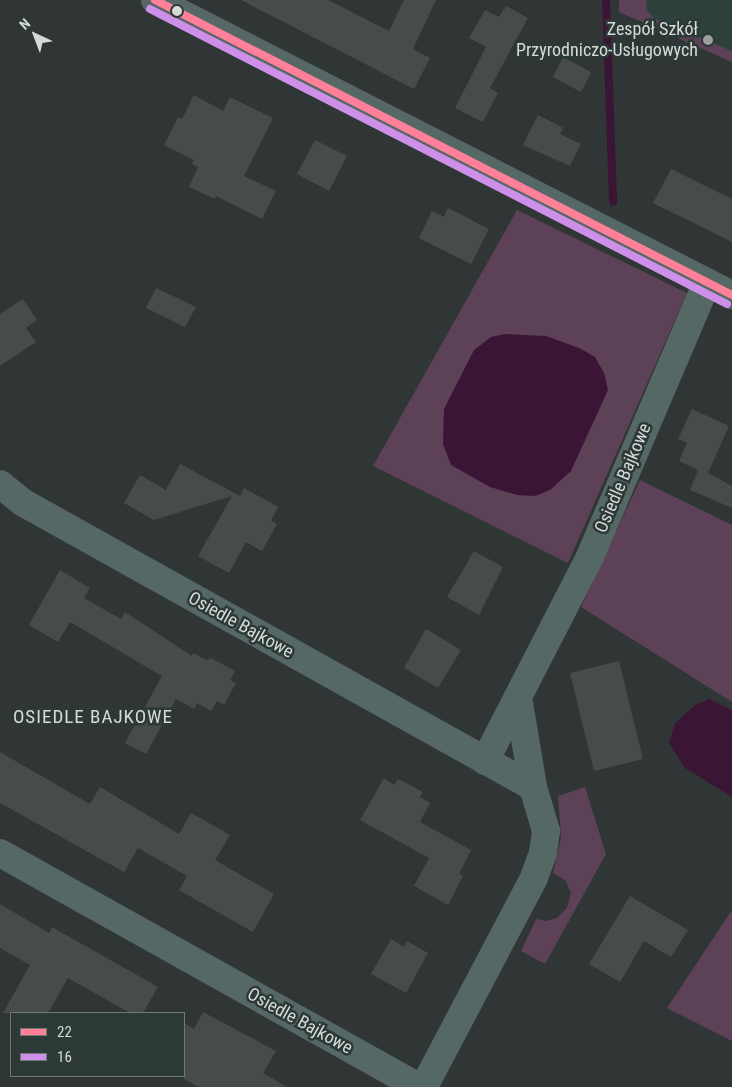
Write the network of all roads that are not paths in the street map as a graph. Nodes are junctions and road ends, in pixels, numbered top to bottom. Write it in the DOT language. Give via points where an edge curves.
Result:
graph roads {
  1 [pos="155,0"];
  2 [pos="707,283"];
  3 [pos="732,295"];
  4 [pos="0,484"];
  5 [pos="518,697"];
  6 [pos="485,761"];
  7 [pos="533,787"];
  8 [pos="0,853"];
  9 [pos="418,1087"];
  10 [pos="424,1087"];
  1 -- 2 [label="street"];
  2 -- 3 [label="street"];
  2 -- 5 [label="street, Osiedle Bajkowe" via="589,559"];
  4 -- 6 [label="street, Osiedle Bajkowe" via="22,502"];
  5 -- 6 [label="street, Osiedle Bajkowe"];
  5 -- 7 [label="street"];
  6 -- 7 [label="street, Osiedle Bajkowe"];
  7 -- 10 [label="street" via="546,831 543,853 534,878"];
  8 -- 9 [label="street, Osiedle Bajkowe"];
}
